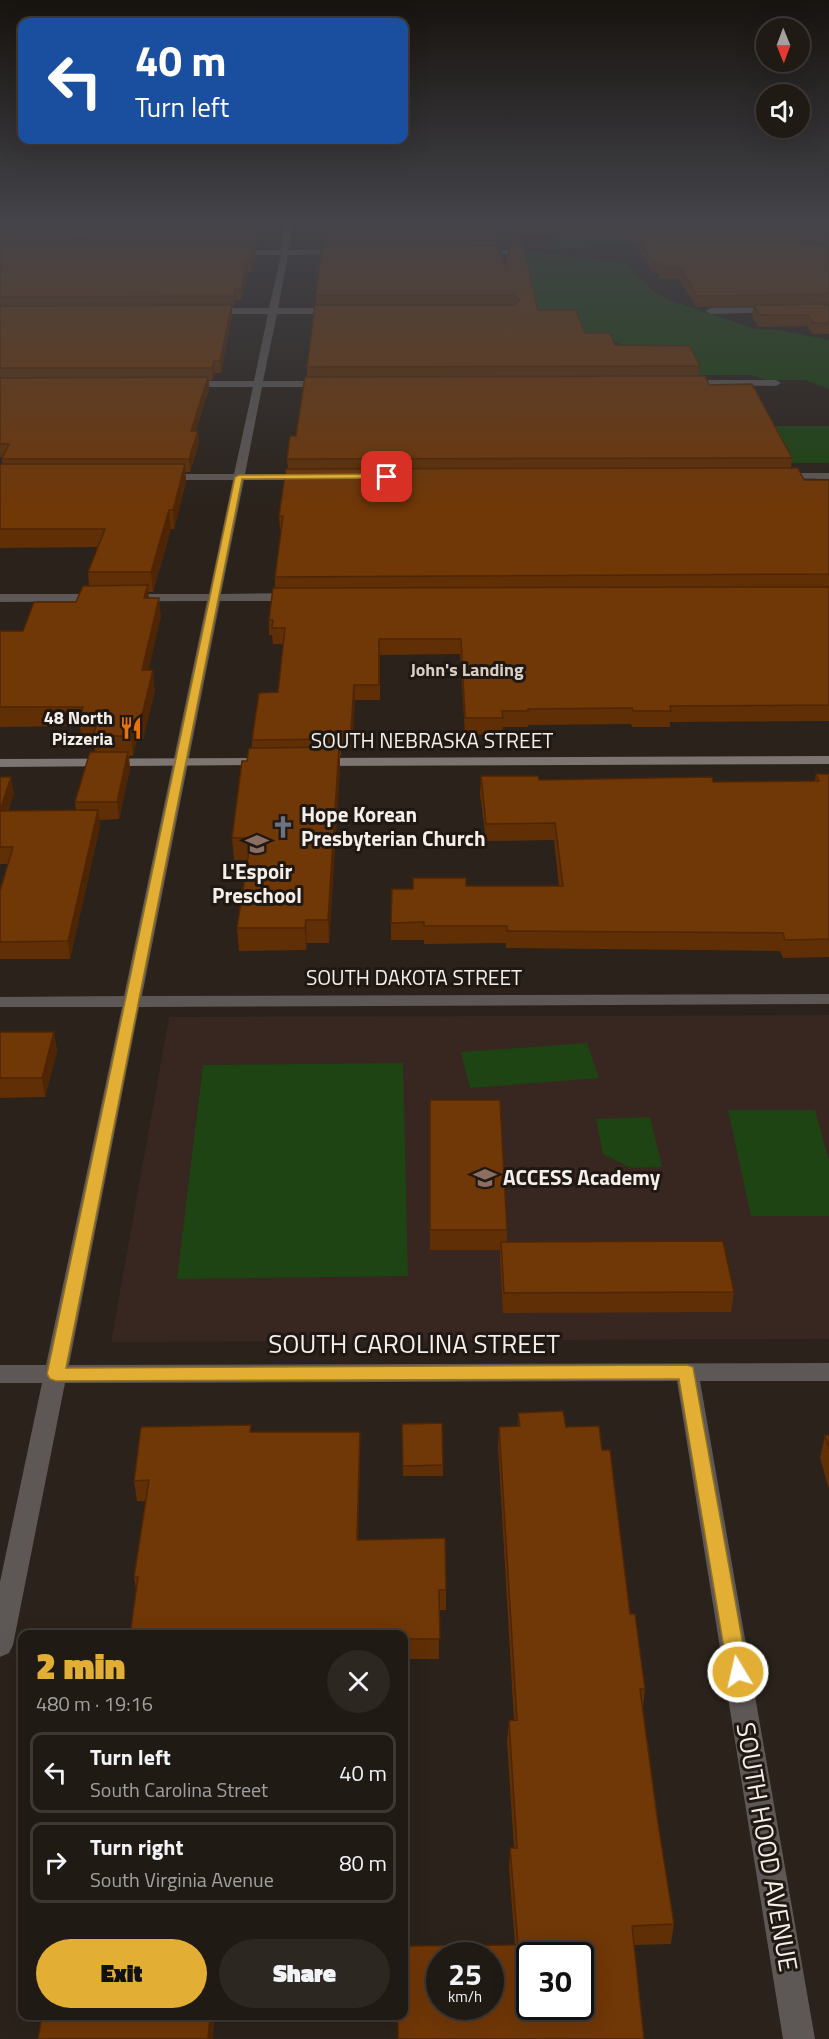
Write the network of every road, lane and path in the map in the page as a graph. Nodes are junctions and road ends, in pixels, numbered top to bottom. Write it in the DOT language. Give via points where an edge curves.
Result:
graph roads {
  1 [pos="272,317"];
  2 [pos="670,383"];
  3 [pos="776,383"];
  4 [pos="180,384"];
  5 [pos="256,384"];
  6 [pos="340,384"];
  7 [pos="770,476"];
  8 [pos="829,476"];
  9 [pos="153,477"];
  10 [pos="239,477"];
  11 [pos="319,477"];
  12 [pos="212,597"];
  13 [pos="313,597"];
  14 [pos="0,598"];
  15 [pos="829,760"];
  16 [pos="179,762"];
  17 [pos="276,762"];
  18 [pos="299,762"];
  19 [pos="0,763"];
  20 [pos="829,999"];
  21 [pos="131,1001"];
  22 [pos="0,1002"];
  23 [pos="687,1372"];
  24 [pos="829,1372"];
  25 [pos="0,1374"];
  26 [pos="56,1374"];
  27 [pos="0,1645"];
  28 [pos="799,2039"];
  1 -- 5 [label="street"];
  2 -- 3 [label="street"];
  4 -- 5 [label="street"];
  5 -- 6 [label="street"];
  5 -- 10 [label="street"];
  7 -- 8 [label="street"];
  9 -- 10 [label="street"];
  10 -- 11 [label="street"];
  10 -- 12 [label="street"];
  12 -- 13 [label="street"];
  12 -- 14 [label="street"];
  12 -- 16 [label="street"];
  15 -- 18 [label="street, SOUTH NEBRASKA STREET"];
  16 -- 17 [label="street"];
  16 -- 19 [label="street"];
  16 -- 21 [label="street"];
  20 -- 21 [label="street, SOUTH DAKOTA STREET"];
  21 -- 22 [label="street, SOUTH DAKOTA STREET"];
  21 -- 26 [label="street"];
  23 -- 24 [label="street, SOUTH CAROLINA STREET"];
  23 -- 26 [label="street, SOUTH CAROLINA STREET"];
  23 -- 28 [label="street, SOUTH HOOD AVENUE"];
  25 -- 26 [label="street, SOUTH CAROLINA STREET"];
  26 -- 27 [label="street"];
}
